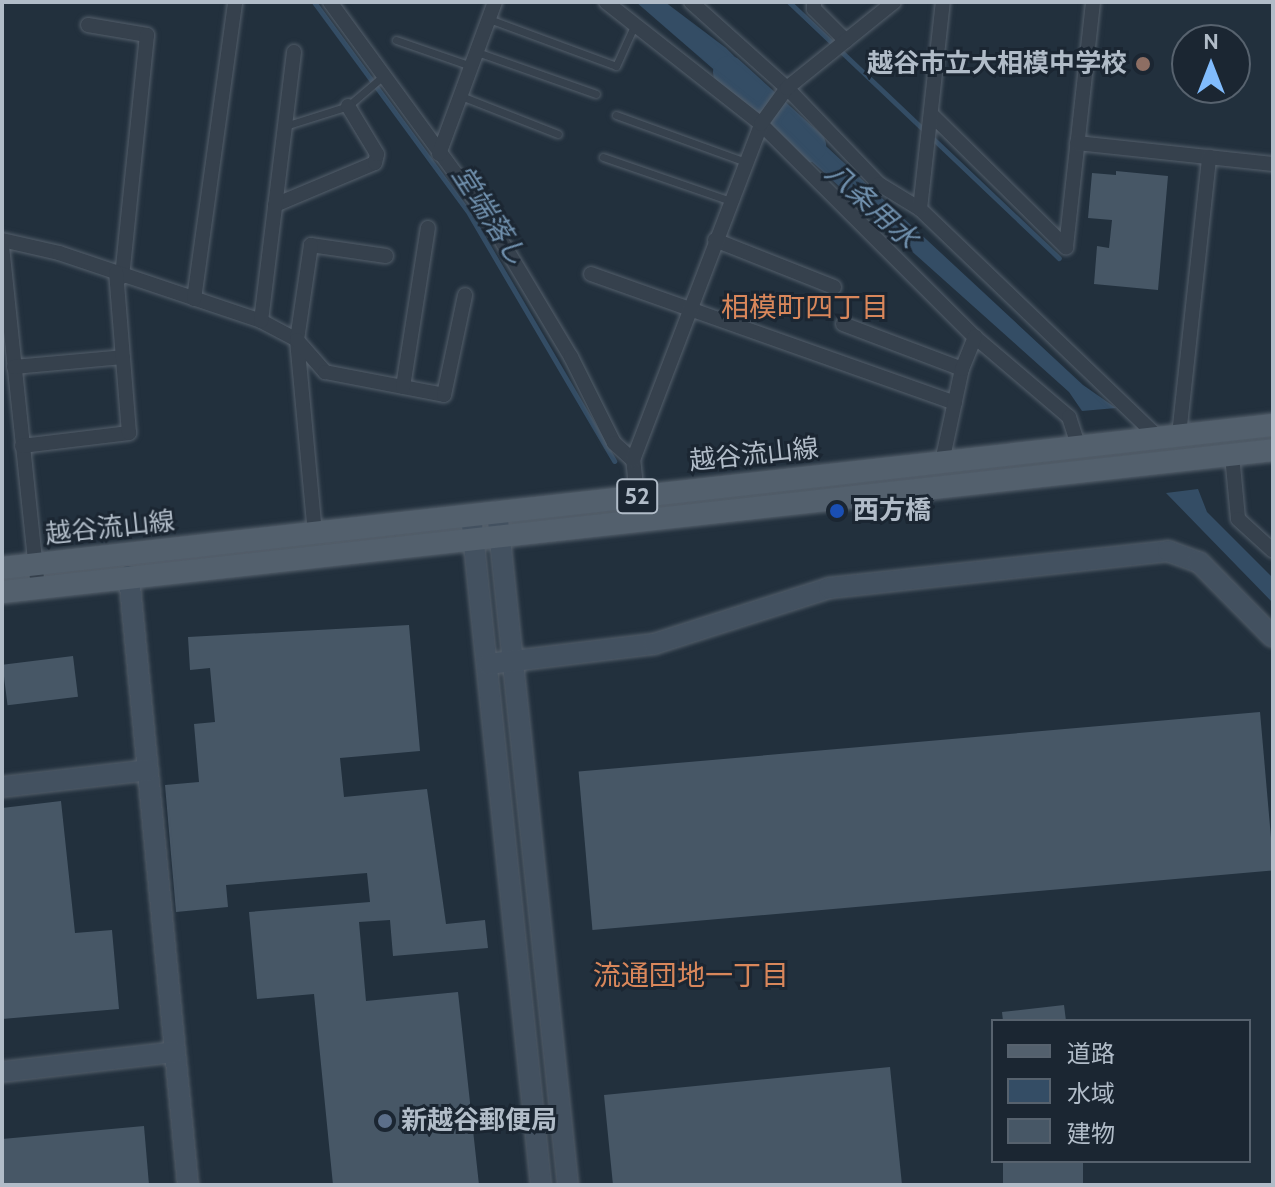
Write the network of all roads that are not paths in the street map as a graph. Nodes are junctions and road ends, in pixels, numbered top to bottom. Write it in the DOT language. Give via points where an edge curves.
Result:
graph roads {
  1 [pos="235,2"];
  2 [pos="330,2"];
  3 [pos="495,2"];
  4 [pos="606,2"];
  5 [pos="691,2"];
  6 [pos="814,2"];
  7 [pos="894,2"];
  8 [pos="943,2"];
  9 [pos="1093,2"];
  10 [pos="489,19"];
  11 [pos="635,24"];
  12 [pos="88,25"];
  13 [pos="396,40"];
  14 [pos="846,41"];
  15 [pos="294,52"];
  16 [pos="474,59"];
  17 [pos="383,77"];
  18 [pos="784,92"];
  19 [pos="596,94"];
  20 [pos="461,96"];
  21 [pos="348,106"];
  22 [pos="931,114"];
  23 [pos="616,115"];
  24 [pos="764,120"];
  25 [pos="285,126"];
  26 [pos="558,134"];
  27 [pos="1077,143"];
  28 [pos="439,154"];
  29 [pos="603,157"];
  30 [pos="1209,157"];
  31 [pos="743,161"];
  32 [pos="1273,164"];
  33 [pos="728,200"];
  34 [pos="275,205"];
  35 [pos="920,209"];
  36 [pos="428,228"];
  37 [pos="715,240"];
  38 [pos="2,243"];
  39 [pos="386,256"];
  40 [pos="591,274"];
  41 [pos="119,275"];
  42 [pos="834,287"];
  43 [pos="465,295"];
  44 [pos="194,299"];
  45 [pos="691,308"];
  46 [pos="261,321"];
  47 [pos="843,324"];
  48 [pos="975,337"];
  49 [pos="297,340"];
  50 [pos="123,357"];
  51 [pos="14,367"];
  52 [pos="962,369"];
  53 [pos="403,387"];
  54 [pos="955,403"];
  55 [pos="1273,425"];
  56 [pos="1169,437"];
  57 [pos="22,446"];
  58 [pos="1079,448"];
  59 [pos="1273,450"];
  60 [pos="1232,455"];
  61 [pos="633,460"];
  62 [pos="942,462"];
  63 [pos="637,496"];
  64 [pos="497,511"];
  65 [pos="471,514"];
  66 [pos="315,533"];
  67 [pos="500,537"];
  68 [pos="474,539"];
  69 [pos="1273,551"];
  70 [pos="36,564"];
  71 [pos="2,568"];
  72 [pos="129,576"];
  73 [pos="38,587"];
  74 [pos="2,592"];
  75 [pos="1273,637"];
  76 [pos="514,662"];
  77 [pos="488,664"];
  78 [pos="148,770"];
  79 [pos="2,787"];
  80 [pos="175,1052"];
  81 [pos="2,1072"];
  82 [pos="188,1185"];
  83 [pos="541,1185"];
  84 [pos="568,1185"];
  1 -- 44 [label="street"];
  2 -- 17 [label="street"];
  3 -- 10 [label="street"];
  4 -- 11 [label="street"];
  5 -- 18 [label="street"];
  6 -- 14 [label="street" via="814,9"];
  7 -- 14 [label="street"];
  8 -- 22 [label="street"];
  9 -- 27 [label="street"];
  10 -- 11 [label="lane" via="616,66"];
  10 -- 16 [label="street"];
  11 -- 24 [label="street"];
  12 -- 41 [label="street" via="147,35"];
  13 -- 16 [label="lane"];
  14 -- 18 [label="street"];
  15 -- 25 [label="street"];
  16 -- 19 [label="lane"];
  16 -- 20 [label="street"];
  17 -- 21 [label="lane"];
  17 -- 28 [label="street"];
  18 -- 24 [label="street"];
  18 -- 35 [label="street" via="879,184"];
  20 -- 26 [label="lane"];
  20 -- 28 [label="street"];
  21 -- 25 [label="lane"];
  21 -- 34 [label="street" via="377,154 375,163"];
  22 -- 27 [label="street" via="1066,247"];
  22 -- 35 [label="street"];
  23 -- 31 [label="lane"];
  24 -- 31 [label="street"];
  24 -- 48 [label="street"];
  25 -- 34 [label="street"];
  27 -- 30 [label="street"];
  28 -- 61 [label="street" via="531,288 614,443"];
  29 -- 33 [label="lane"];
  30 -- 32 [label="street"];
  30 -- 56 [label="street"];
  31 -- 33 [label="street"];
  33 -- 37 [label="street"];
  34 -- 46 [label="street"];
  35 -- 56 [label="street"];
  36 -- 53 [label="street"];
  37 -- 42 [label="street"];
  37 -- 45 [label="street"];
  38 -- 41 [label="street"];
  38 -- 51 [label="street"];
  39 -- 49 [label="street" via="311,245"];
  40 -- 45 [label="street"];
  41 -- 44 [label="street"];
  41 -- 50 [label="street"];
  43 -- 53 [label="street" via="444,395"];
  44 -- 46 [label="street"];
  45 -- 54 [label="street"];
  45 -- 61 [label="street"];
  46 -- 49 [label="street"];
  47 -- 52 [label="street"];
  48 -- 52 [label="street"];
  48 -- 58 [label="street" via="1069,417"];
  49 -- 53 [label="street" via="325,372"];
  49 -- 66 [label="street"];
  50 -- 51 [label="street"];
  50 -- 57 [label="street" via="129,433"];
  51 -- 57 [label="street"];
  52 -- 54 [label="street"];
  54 -- 62 [label="street"];
  55 -- 56 [label="main road, 越谷流山線 / 52"];
  56 -- 58 [label="main road, 越谷流山線 / 52"];
  57 -- 70 [label="street"];
  58 -- 62 [label="main road, 越谷流山線 / 52"];
  59 -- 60 [label="main road, 越谷流山線 / 52"];
  60 -- 67 [label="main road, 越谷流山線 / 52"];
  60 -- 69 [label="street" via="1238,519"];
  61 -- 63 [label="street"];
  62 -- 63 [label="main road, 越谷流山線 / 52"];
  63 -- 64 [label="main road, 越谷流山線 / 52"];
  64 -- 65 [label="main road, 越谷流山線 / 52"];
  64 -- 67 [label="street"];
  65 -- 66 [label="main road, 越谷流山線 / 52"];
  65 -- 68 [label="street"];
  66 -- 70 [label="main road, 越谷流山線 / 52"];
  67 -- 68 [label="main road, 越谷流山線 / 52"];
  67 -- 76 [label="street"];
  68 -- 72 [label="main road, 越谷流山線 / 52"];
  68 -- 77 [label="street"];
  70 -- 71 [label="main road, 越谷流山線 / 52"];
  70 -- 73 [label="street"];
  72 -- 73 [label="main road, 越谷流山線 / 52"];
  72 -- 78 [label="street"];
  73 -- 74 [label="main road, 越谷流山線 / 52"];
  75 -- 76 [label="street" via="1199,562 1168,551 829,588 654,644"];
  76 -- 77 [label="street"];
  76 -- 84 [label="street"];
  77 -- 83 [label="street"];
  78 -- 79 [label="street"];
  78 -- 80 [label="street"];
  80 -- 81 [label="street"];
  80 -- 82 [label="street"];
}
